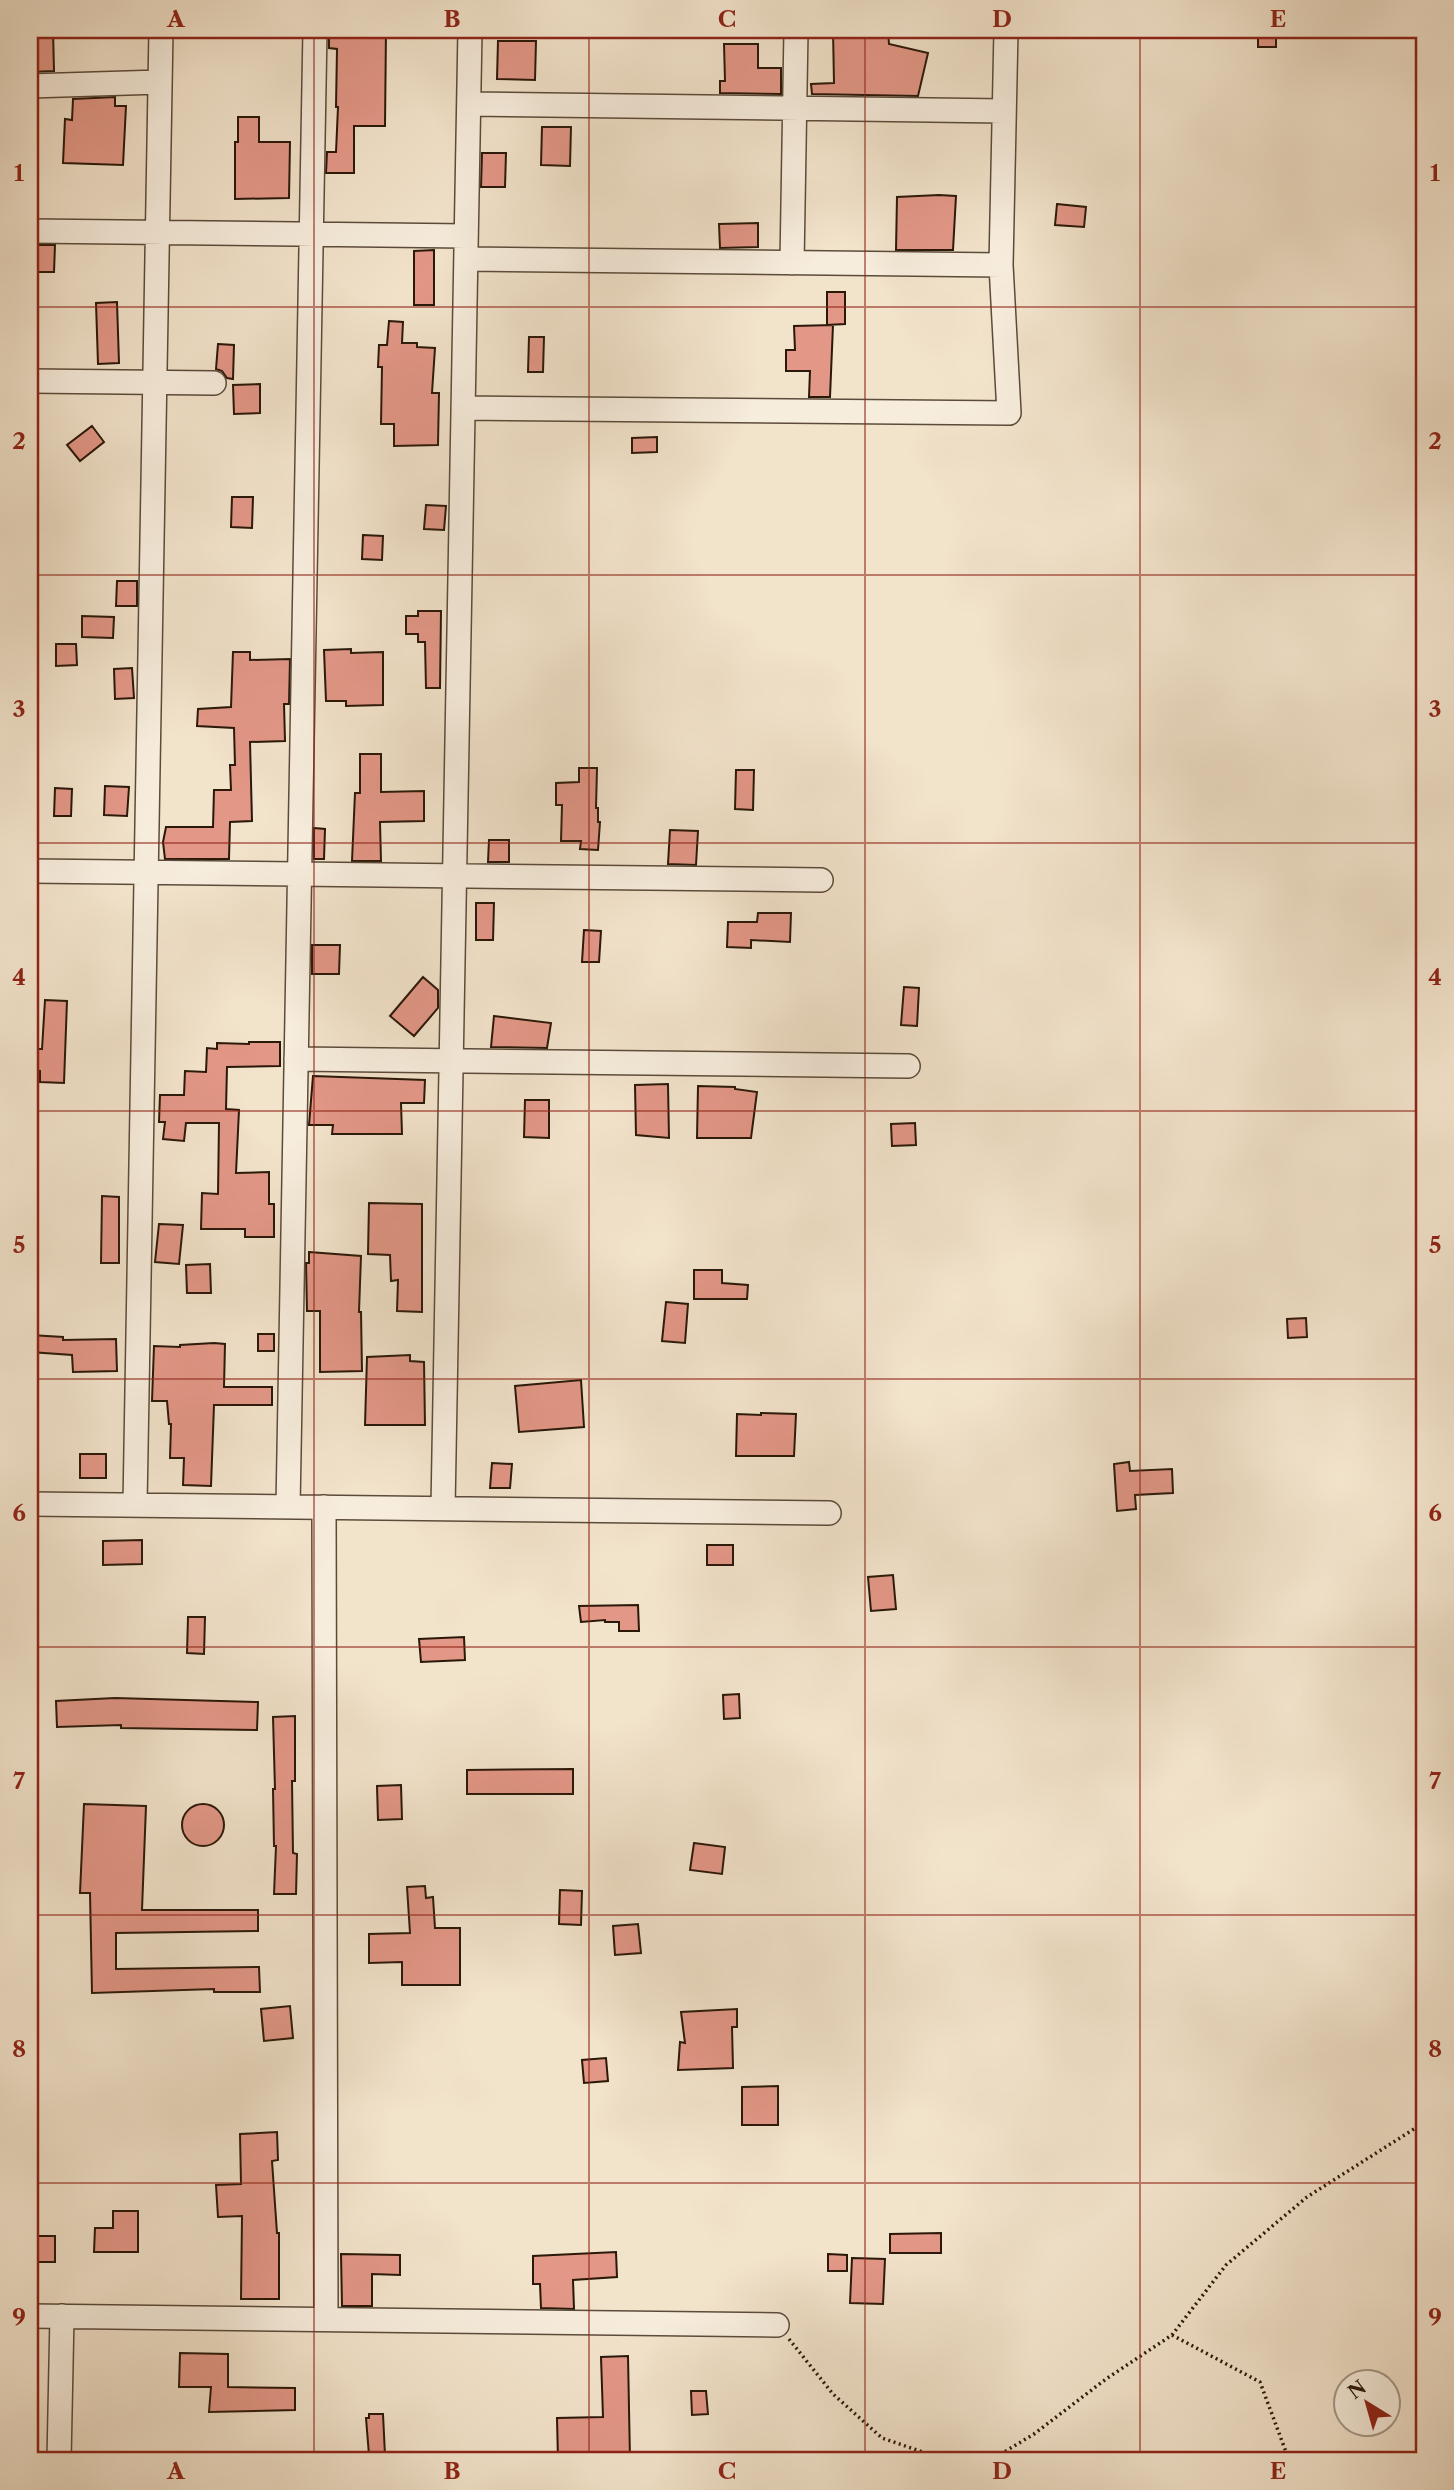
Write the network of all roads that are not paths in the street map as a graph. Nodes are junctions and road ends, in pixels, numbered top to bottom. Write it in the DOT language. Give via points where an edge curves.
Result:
graph roads {
  1 [pos="161,30"];
  2 [pos="315,30"];
  3 [pos="470,30"];
  4 [pos="796,30"];
  5 [pos="1006,30"];
  6 [pos="160,82"];
  7 [pos="30,86"];
  8 [pos="469,104"];
  9 [pos="794,108"];
  10 [pos="1004,111"];
  11 [pos="30,231"];
  12 [pos="158,233"];
  13 [pos="311,234"];
  14 [pos="467,236"];
  15 [pos="466,259"];
  16 [pos="792,263"];
  17 [pos="1002,265"];
  18 [pos="30,381"];
  19 [pos="155,383"];
  20 [pos="214,383"];
  21 [pos="463,408"];
  22 [pos="30,871"];
  23 [pos="147,872"];
  24 [pos="300,874"];
  25 [pos="455,876"];
  26 [pos="821,880"];
  27 [pos="296,1059"];
  28 [pos="452,1061"];
  29 [pos="908,1066"];
  30 [pos="30,1504"];
  31 [pos="135,1505"];
  32 [pos="288,1507"];
  33 [pos="324,1507"];
  34 [pos="443,1508"];
  35 [pos="829,1513"];
  36 [pos="30,2316"];
  37 [pos="62,2316"];
  38 [pos="326,2319"];
  39 [pos="777,2325"];
  40 [pos="60,2460"];
  1 -- 6 [label="street"];
  2 -- 13 [label="street"];
  3 -- 8 [label="street"];
  4 -- 9 [label="street"];
  5 -- 10 [label="street"];
  6 -- 7 [label="street"];
  6 -- 12 [label="street"];
  8 -- 9 [label="street"];
  8 -- 14 [label="street"];
  9 -- 10 [label="street"];
  9 -- 16 [label="street"];
  10 -- 17 [label="street"];
  11 -- 12 [label="street"];
  12 -- 13 [label="street"];
  12 -- 19 [label="street"];
  13 -- 14 [label="street"];
  13 -- 24 [label="street"];
  14 -- 15 [label="street"];
  15 -- 16 [label="street"];
  15 -- 21 [label="street"];
  16 -- 17 [label="street"];
  17 -- 21 [label="street" via="1009,413"];
  18 -- 19 [label="street"];
  19 -- 20 [label="street"];
  19 -- 23 [label="street"];
  21 -- 25 [label="street"];
  22 -- 23 [label="street"];
  23 -- 24 [label="street"];
  23 -- 31 [label="street"];
  24 -- 25 [label="street"];
  24 -- 27 [label="street"];
  25 -- 26 [label="street"];
  25 -- 28 [label="street"];
  27 -- 28 [label="street"];
  27 -- 32 [label="street"];
  28 -- 29 [label="street"];
  28 -- 34 [label="street"];
  30 -- 31 [label="street"];
  31 -- 32 [label="street"];
  32 -- 33 [label="street"];
  33 -- 34 [label="street"];
  33 -- 38 [label="street"];
  34 -- 35 [label="street"];
  36 -- 37 [label="street"];
  37 -- 38 [label="street"];
  37 -- 40 [label="street"];
  38 -- 39 [label="street"];
}
